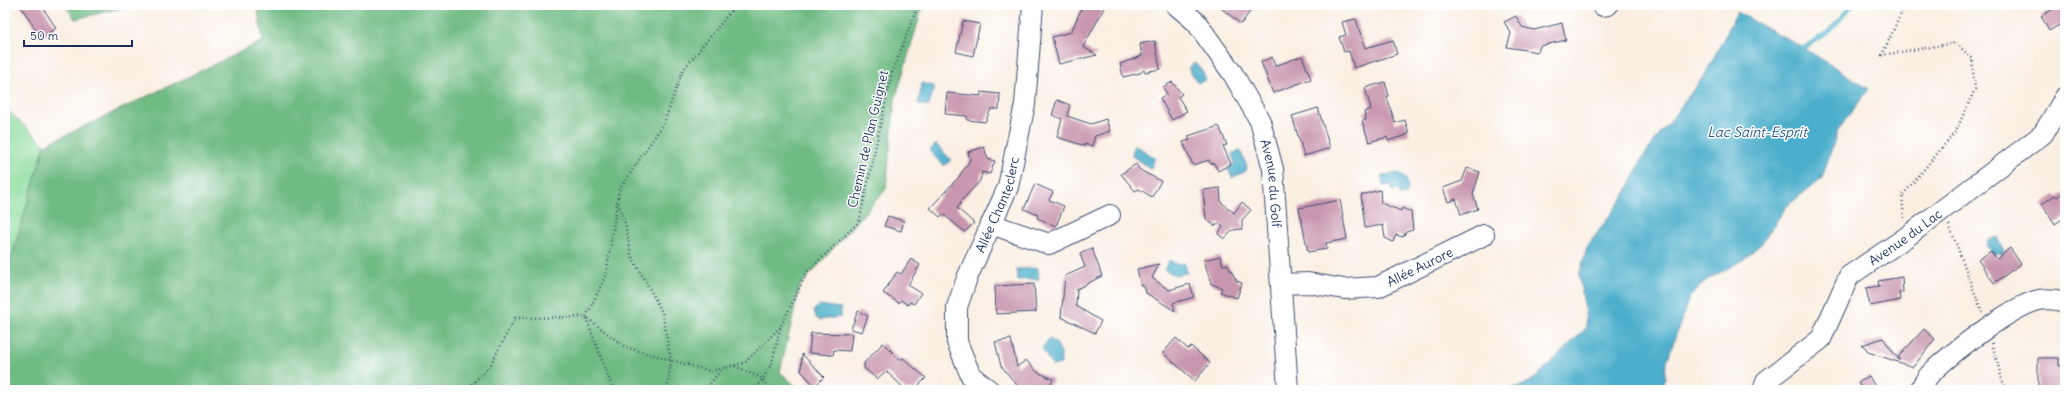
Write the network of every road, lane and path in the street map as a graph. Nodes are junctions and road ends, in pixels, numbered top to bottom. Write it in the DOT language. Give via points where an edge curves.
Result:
graph roads {
  1 [pos="736,5"];
  2 [pos="918,5"];
  3 [pos="1033,5"];
  4 [pos="1176,5"];
  5 [pos="1905,5"];
  6 [pos="2065,97"];
  7 [pos="617,202"];
  8 [pos="1938,212"];
  9 [pos="1110,216"];
  10 [pos="992,224"];
  11 [pos="1484,235"];
  12 [pos="1905,238"];
  13 [pos="1281,284"];
  14 [pos="2065,302"];
  15 [pos="1982,313"];
  16 [pos="586,317"];
  17 [pos="781,326"];
  18 [pos="1992,342"];
  19 [pos="671,360"];
  20 [pos="734,366"];
  21 [pos="723,368"];
  22 [pos="763,379"];
  23 [pos="466,390"];
  24 [pos="613,390"];
  25 [pos="668,390"];
  26 [pos="705,390"];
  27 [pos="753,390"];
  28 [pos="769,390"];
  29 [pos="989,390"];
  30 [pos="1288,390"];
  31 [pos="1763,390"];
  32 [pos="1920,390"];
  33 [pos="2008,390"];
  1 -- 7 [label="path" via="683,70 664,123 619,190"];
  2 -- 17 [label="path, Chemin de Plan Guignet" via="892,73 860,222 807,272"];
  3 -- 10 [label="street, Allée Chanteclerc" via="1025,104 1008,187"];
  4 -- 13 [label="street, Avenue du Golf" via="1196,22 1233,74 1260,121 1273,169"];
  5 -- 12 [label="path" via="1882,55 1956,43 1972,59 1975,89 1956,131 1902,196"];
  6 -- 8 [label="street, Avenue du Lac" via="2043,134"];
  7 -- 16 [label="path" via="606,275"];
  7 -- 19 [label="path" via="625,223 631,255 662,312"];
  8 -- 12 [label="street, Avenue du Lac"];
  8 -- 15 [label="path" via="1948,224"];
  9 -- 10 [label="street" via="1049,244"];
  10 -- 29 [label="street, Allée Chanteclerc" via="957,307 956,342 972,376"];
  11 -- 13 [label="street, Allée Aurore" via="1378,287 1344,289 1308,283"];
  12 -- 31 [label="street, Avenue du Lac" via="1849,276 1822,339 1766,381"];
  13 -- 30 [label="street, Avenue du Golf"];
  14 -- 32 [label="street" via="2045,299 2021,306 1955,352 1930,373"];
  16 -- 19 [label="path" via="625,347"];
  16 -- 23 [label="path" via="515,318 490,366"];
  16 -- 24 [label="path"];
  17 -- 20 [label="path" via="745,364"];
  17 -- 22 [label="path, Chemin de Plan Guignet" via="772,362"];
  18 -- 33 [label="path" via="2003,383"];
  19 -- 21 [label="path" via="710,371"];
  19 -- 25 [label="path"];
  20 -- 21 [label="path"];
  20 -- 22 [label="path"];
  21 -- 26 [label="path"];
  22 -- 27 [label="path, Chemin de Plan Guignet"];
  22 -- 28 [label="path"];
}
